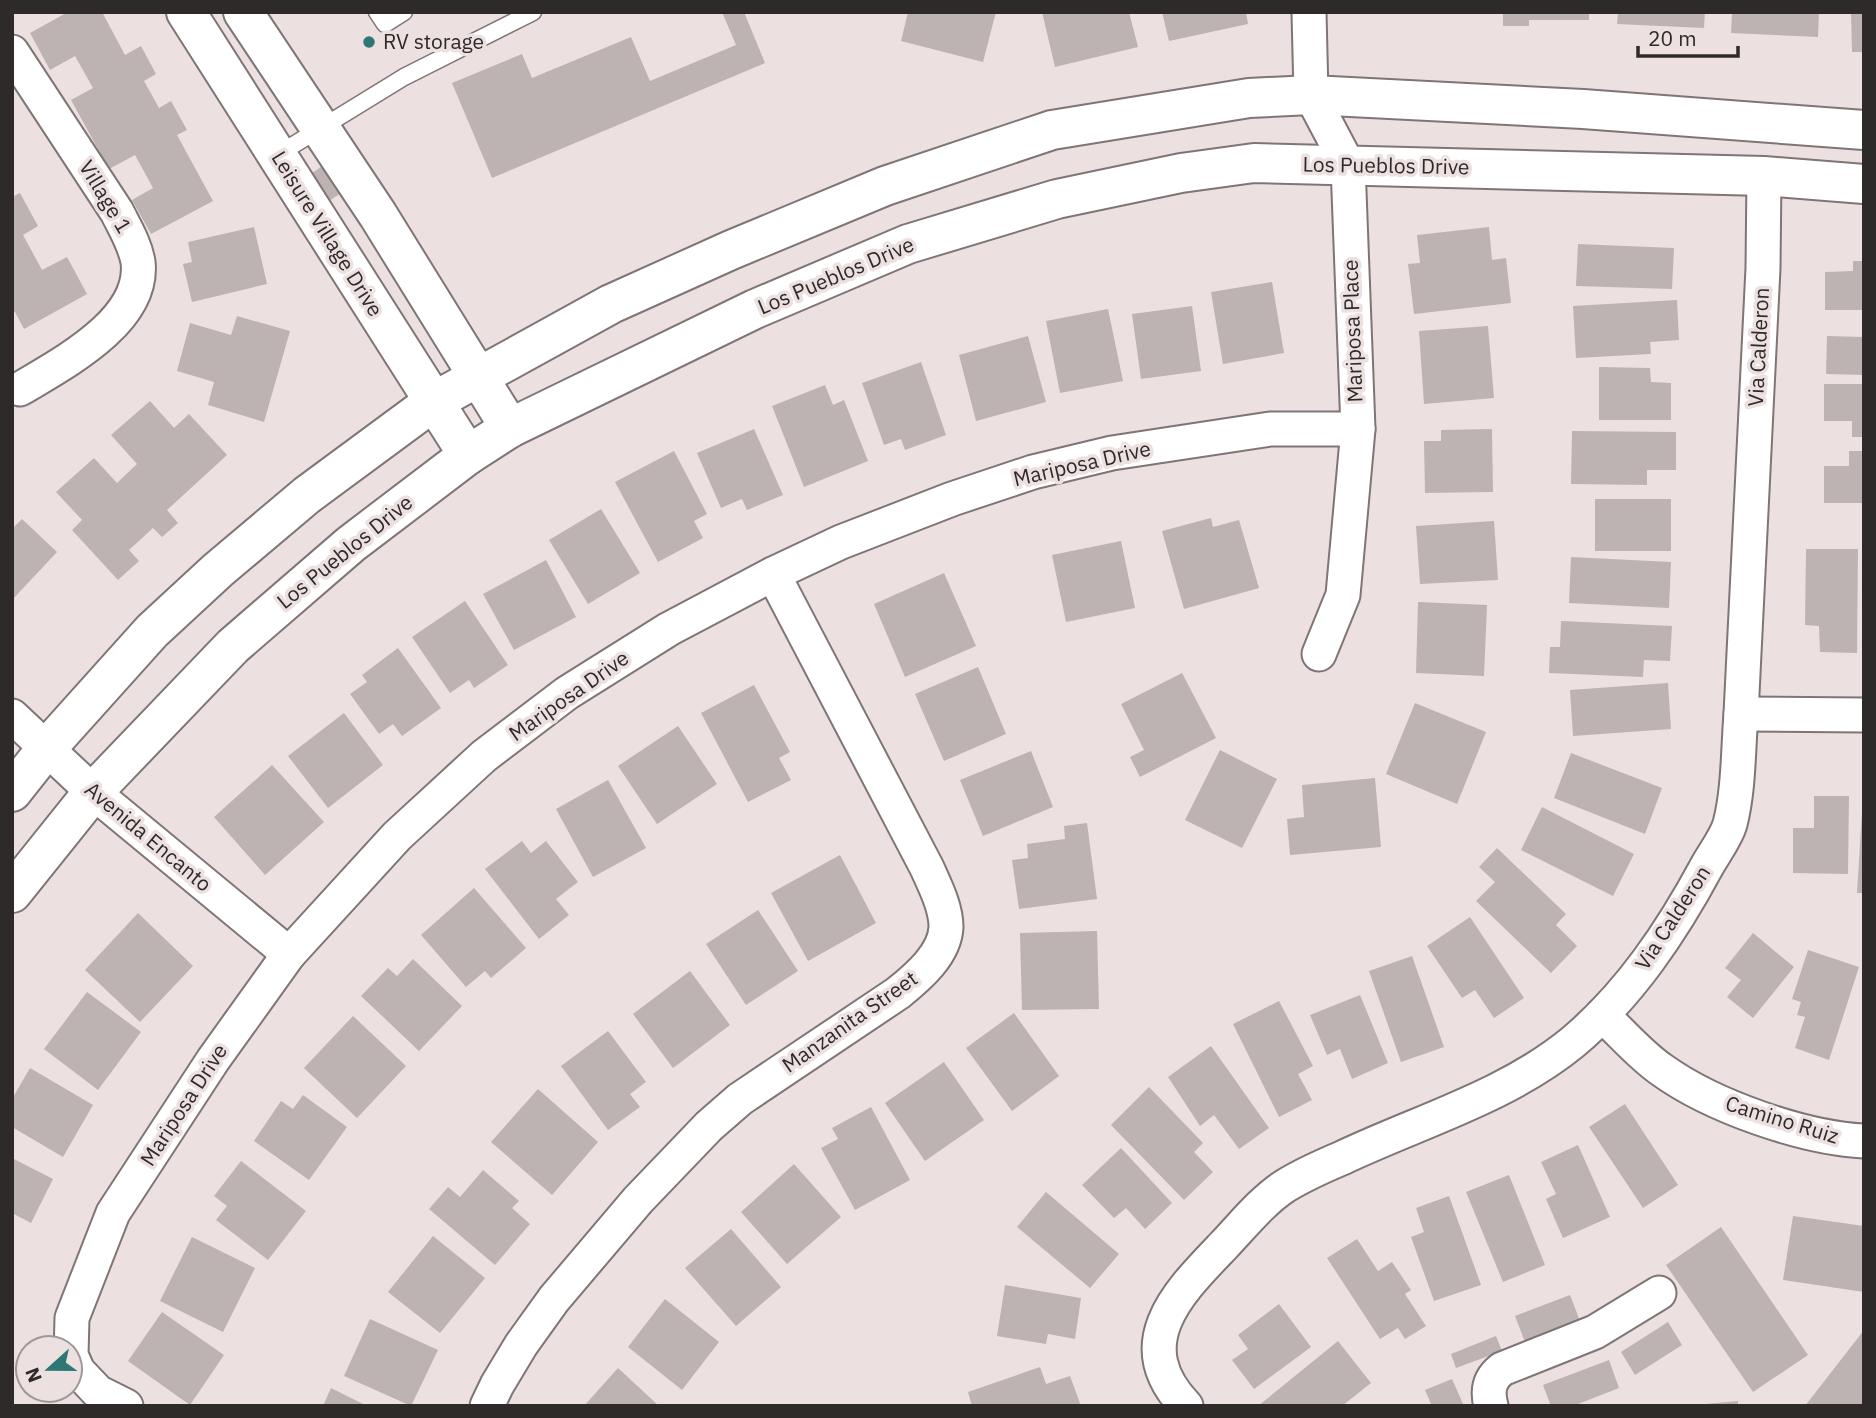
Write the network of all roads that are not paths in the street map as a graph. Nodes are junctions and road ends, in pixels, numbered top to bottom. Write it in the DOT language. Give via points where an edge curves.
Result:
graph roads {
  1 [pos="187,12"];
  2 [pos="243,12"];
  3 [pos="377,12"];
  4 [pos="404,12"];
  5 [pos="533,12"];
  6 [pos="1309,12"];
  7 [pos="12,52"];
  8 [pos="1311,95"];
  9 [pos="320,130"];
  10 [pos="1864,130"];
  11 [pos="277,155"];
  12 [pos="1348,165"];
  13 [pos="1764,176"];
  14 [pos="1864,184"];
  15 [pos="378,215"];
  16 [pos="333,242"];
  17 [pos="478,376"];
  18 [pos="20,388"];
  19 [pos="433,402"];
  20 [pos="510,428"];
  21 [pos="1358,429"];
  22 [pos="468,455"];
  23 [pos="773,574"];
  24 [pos="1319,654"];
  25 [pos="1741,714"];
  26 [pos="1864,715"];
  27 [pos="12,716"];
  28 [pos="46,749"];
  29 [pos="12,792"];
  30 [pos="93,792"];
  31 [pos="12,893"];
  32 [pos="289,954"];
  33 [pos="1602,1015"];
  34 [pos="1864,1140"];
  35 [pos="1659,1293"];
  36 [pos="72,1334"];
  37 [pos="84,1377"];
  38 [pos="126,1406"];
  39 [pos="487,1406"];
  40 [pos="1186,1406"];
  41 [pos="1491,1406"];
  1 -- 11 [label="street, Leisure Village Drive"];
  2 -- 9 [label="street"];
  3 -- 4 [label="lane" via="385,24"];
  5 -- 9 [label="lane" via="415,71"];
  6 -- 8 [label="street, Mariposa Place"];
  7 -- 18 [label="street, Village 1" via="117,212 132,240 138,274 134,296 123,315 71,359"];
  8 -- 10 [label="street"];
  8 -- 12 [label="street, Mariposa Place"];
  8 -- 17 [label="street" via="1249,98 1052,130 992,149 885,186 731,250 611,304"];
  9 -- 11 [label="lane"];
  9 -- 15 [label="street"];
  11 -- 16 [label="street, Leisure Village Drive"];
  12 -- 13 [label="street, Los Pueblos Drive"];
  12 -- 20 [label="street, Los Pueblos Drive" via="1254,163 1181,173 1057,199 908,244 755,309"];
  12 -- 21 [label="street, Mariposa Place"];
  13 -- 14 [label="street, Los Pueblos Drive"];
  13 -- 25 [label="street, Via Calderon"];
  15 -- 16 [label="street"];
  15 -- 17 [label="street"];
  16 -- 19 [label="street, Leisure Village Drive"];
  17 -- 19 [label="street"];
  17 -- 20 [label="street"];
  19 -- 22 [label="street, Leisure Village Drive"];
  19 -- 28 [label="street" via="307,495 218,570 152,631"];
  20 -- 22 [label="street, Los Pueblos Drive"];
  21 -- 23 [label="street, Mariposa Drive" via="1270,429 1112,453 1033,472 841,542"];
  21 -- 24 [label="street, Mariposa Place" via="1343,595"];
  22 -- 30 [label="street, Los Pueblos Drive" via="351,544 233,646"];
  23 -- 32 [label="street, Mariposa Drive" via="669,629 567,693 484,756 397,836"];
  23 -- 39 [label="street, Manzanita Street" via="927,868 946,928 936,955 916,979 740,1099 709,1126 638,1200 554,1299"];
  25 -- 26 [label="street"];
  25 -- 33 [label="street, Via Calderon" via="1729,826 1660,946"];
  27 -- 28 [label="street, Avenida Encanto"];
  28 -- 29 [label="street"];
  28 -- 30 [label="street, Avenida Encanto"];
  30 -- 31 [label="street, Los Pueblos Drive"];
  30 -- 32 [label="street, Avenida Encanto"];
  32 -- 36 [label="street, Mariposa Drive" via="113,1213 72,1318"];
  33 -- 34 [label="street, Camino Ruiz" via="1661,1070 1692,1088 1779,1123 1845,1140"];
  33 -- 40 [label="street, Via Calderon" via="1572,1043 1507,1087 1331,1162 1284,1187 1250,1217 1186,1285 1162,1326 1159,1351 1164,1374"];
  35 -- 41 [label="street" via="1595,1332 1502,1369 1491,1381"];
  37 -- 38 [label="street" via="98,1392"];
}
